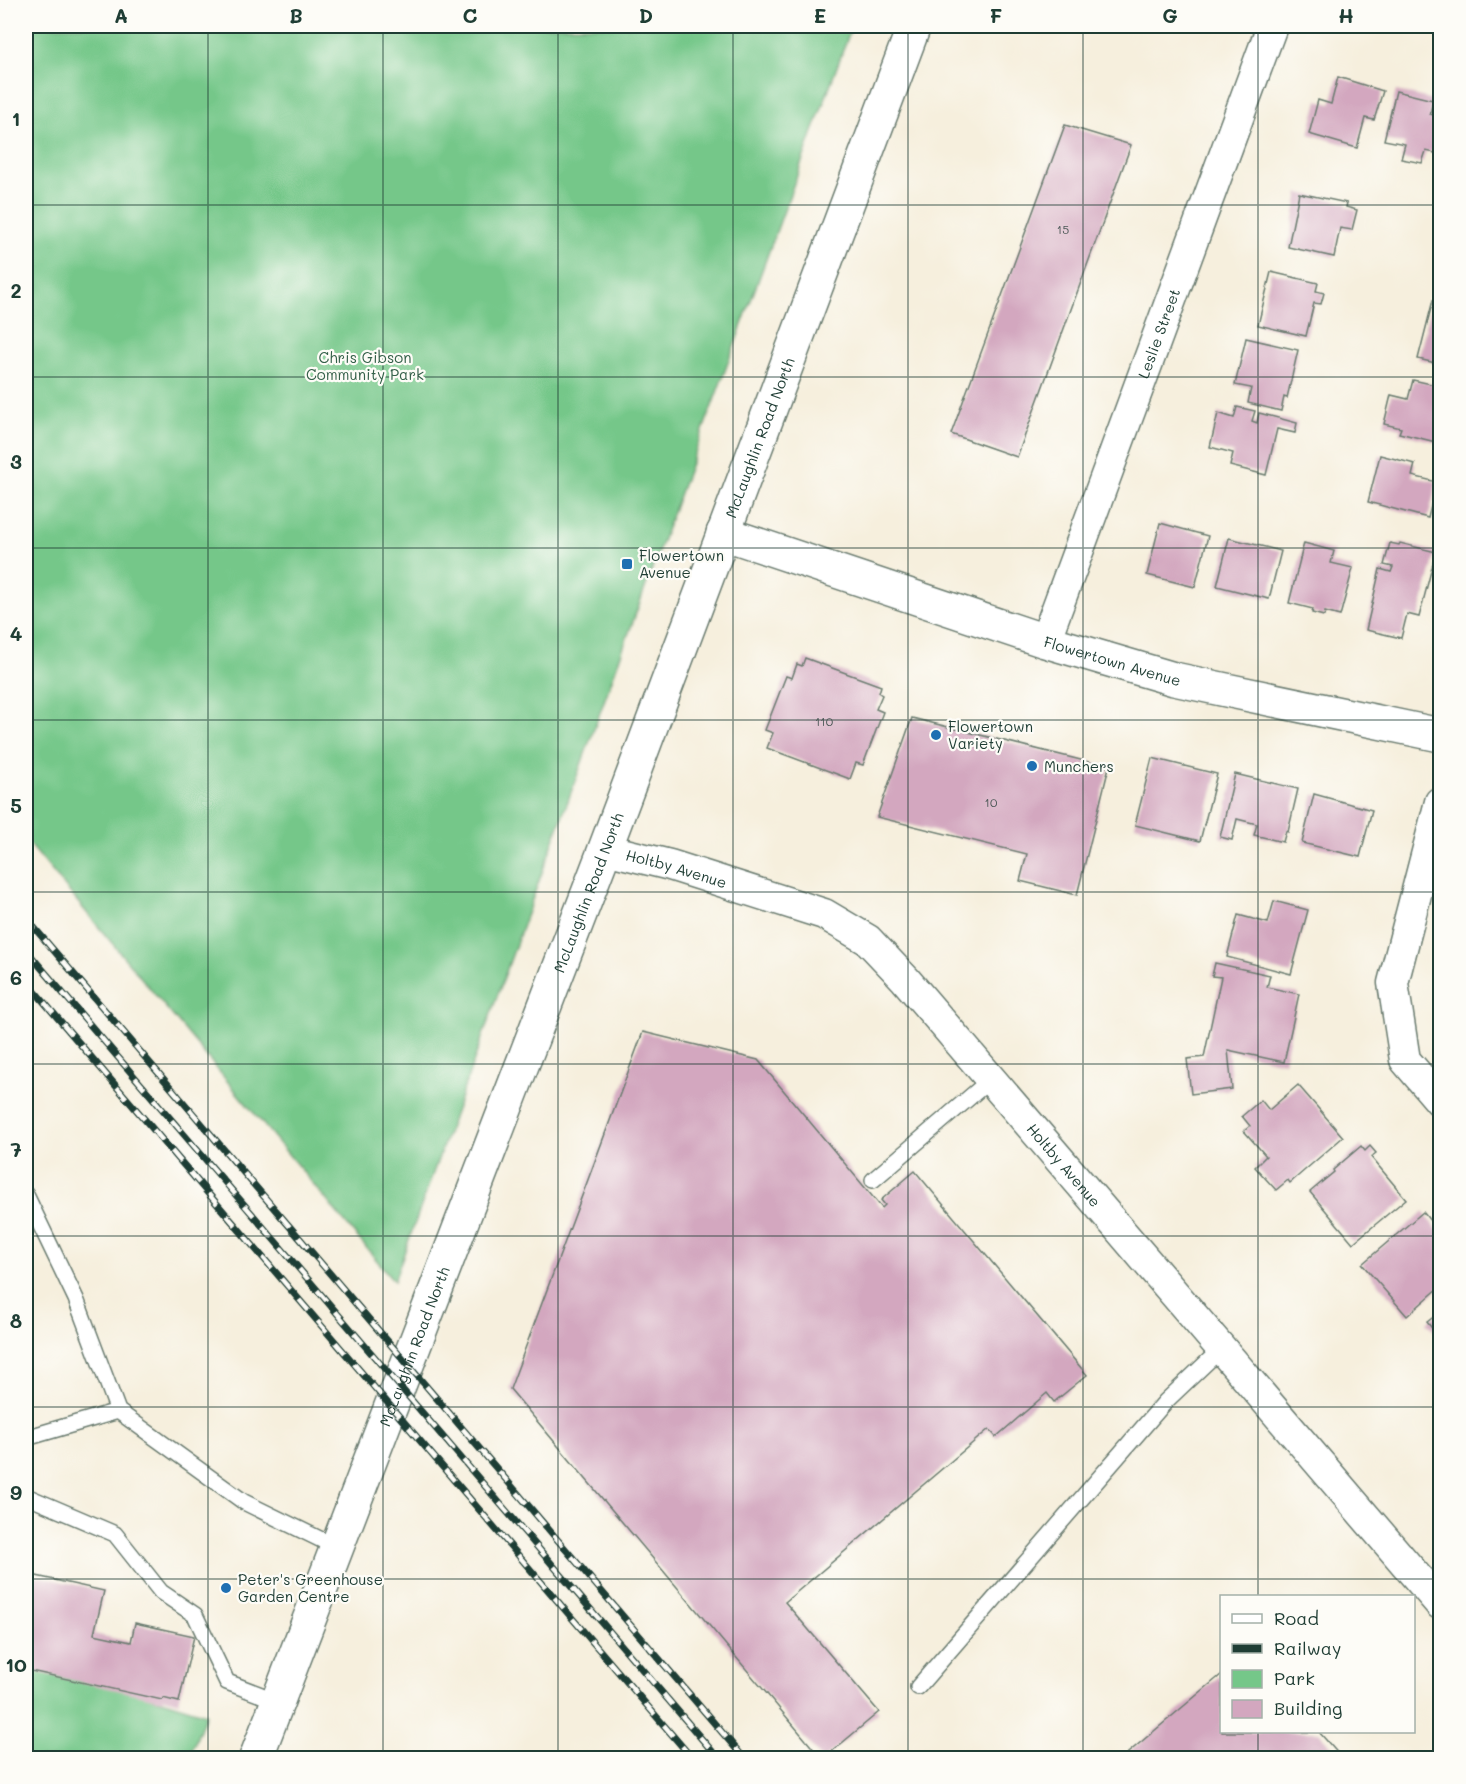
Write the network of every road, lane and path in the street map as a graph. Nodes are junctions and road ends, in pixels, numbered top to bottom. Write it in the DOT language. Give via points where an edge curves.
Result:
graph roads {
  1 [pos="914,26"];
  2 [pos="1272,26"];
  3 [pos="723,533"];
  4 [pos="1045,641"];
  5 [pos="1440,735"];
  6 [pos="1440,802"];
  7 [pos="605,849"];
  8 [pos="991,1078"];
  9 [pos="1440,1101"];
  10 [pos="873,1180"];
  11 [pos="26,1195"];
  12 [pos="1222,1348"];
  13 [pos="118,1412"];
  14 [pos="26,1438"];
  15 [pos="26,1496"];
  16 [pos="338,1548"];
  17 [pos="1440,1604"];
  18 [pos="918,1686"];
  19 [pos="277,1701"];
  20 [pos="256,1758"];
  1 -- 3 [label="main road, McLaughlin Road North"];
  2 -- 4 [label="street, Leslie Street"];
  3 -- 4 [label="main road, Flowertown Avenue"];
  3 -- 7 [label="main road, McLaughlin Road North"];
  4 -- 5 [label="main road, Flowertown Avenue" via="1174,679"];
  6 -- 9 [label="street" via="1393,983 1406,1060"];
  7 -- 8 [label="street, Holtby Avenue" via="670,865 824,914 868,940"];
  7 -- 16 [label="main road, McLaughlin Road North"];
  8 -- 10 [label="lane"];
  8 -- 12 [label="street, Holtby Avenue"];
  11 -- 13 [label="lane" via="76,1299"];
  12 -- 17 [label="street, Holtby Avenue"];
  12 -- 18 [label="lane" via="1166,1401"];
  13 -- 14 [label="lane"];
  13 -- 16 [label="lane" via="244,1502"];
  15 -- 19 [label="lane" via="115,1534 161,1592 195,1616 227,1682"];
  16 -- 19 [label="main road, McLaughlin Road North"];
  19 -- 20 [label="main road, McLaughlin Road North"];
}
